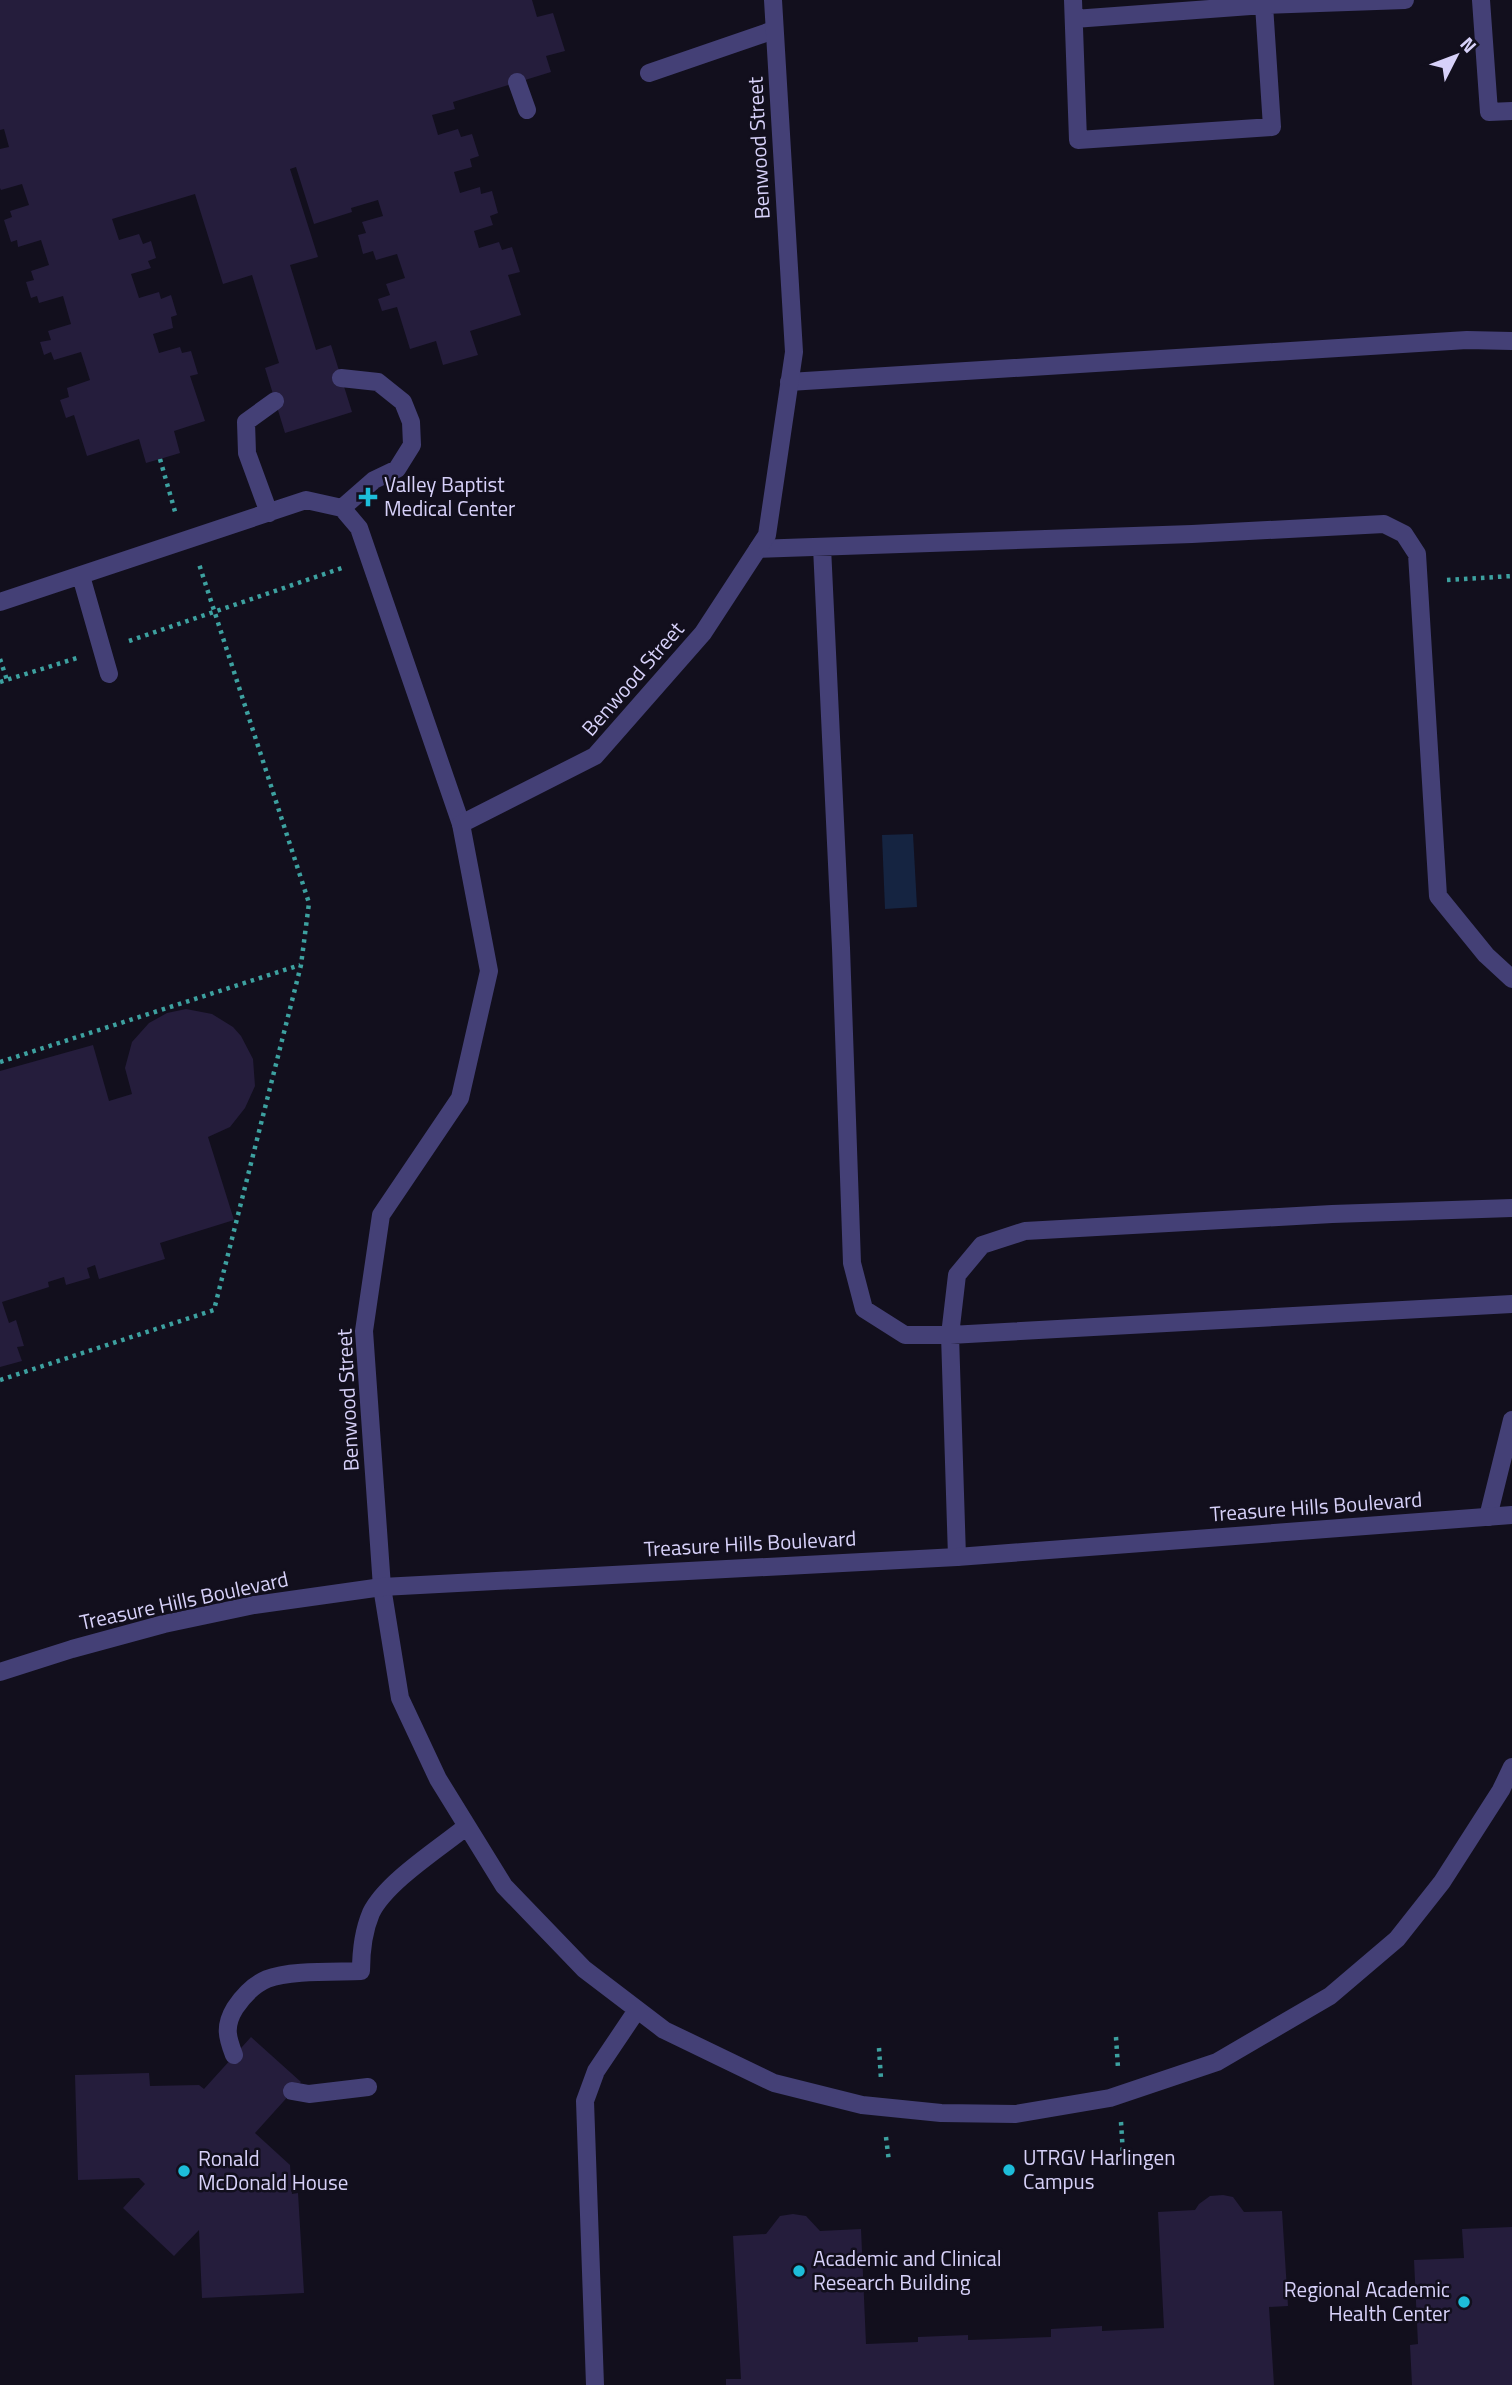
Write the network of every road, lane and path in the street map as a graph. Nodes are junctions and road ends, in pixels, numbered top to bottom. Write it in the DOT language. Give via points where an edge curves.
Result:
graph roads {
  1 [pos="773,0"];
  2 [pos="1073,0"];
  3 [pos="1405,0"];
  4 [pos="1481,0"];
  5 [pos="1264,5"];
  6 [pos="1074,19"];
  7 [pos="774,30"];
  8 [pos="649,73"];
  9 [pos="517,82"];
  10 [pos="527,110"];
  11 [pos="1512,111"];
  12 [pos="1512,341"];
  13 [pos="341,378"];
  14 [pos="789,382"];
  15 [pos="275,401"];
  16 [pos="160,459"];
  17 [pos="342,508"];
  18 [pos="269,513"];
  19 [pos="187,540"];
  20 [pos="822,547"];
  21 [pos="758,549"];
  22 [pos="370,559"];
  23 [pos="80,576"];
  24 [pos="1512,576"];
  25 [pos="1419,582"];
  26 [pos="0,603"];
  27 [pos="215,613"];
  28 [pos="102,650"];
  29 [pos="0,659"];
  30 [pos="109,674"];
  31 [pos="7,680"];
  32 [pos="0,682"];
  33 [pos="461,824"];
  34 [pos="301,965"];
  35 [pos="1512,979"];
  36 [pos="0,1062"];
  37 [pos="1512,1208"];
  38 [pos="1512,1304"];
  39 [pos="950,1335"];
  40 [pos="0,1380"];
  41 [pos="1512,1420"];
  42 [pos="1512,1515"];
  43 [pos="1488,1517"];
  44 [pos="957,1557"];
  45 [pos="382,1587"];
  46 [pos="0,1672"];
  47 [pos="1512,1767"];
  48 [pos="467,1826"];
  49 [pos="637,2010"];
  50 [pos="234,2055"];
  51 [pos="368,2087"];
  52 [pos="292,2091"];
  53 [pos="595,2385"];
  1 -- 7 [label="street, Benwood Street"];
  2 -- 6 [label="street"];
  3 -- 5 [label="street"];
  4 -- 11 [label="street" via="1489,112"];
  5 -- 6 [label="street"];
  5 -- 6 [label="street" via="1272,127 1078,140"];
  7 -- 8 [label="street"];
  7 -- 14 [label="street, Benwood Street" via="794,352"];
  9 -- 10 [label="street"];
  12 -- 14 [label="street" via="1466,340"];
  13 -- 17 [label="street" via="379,382 404,402 412,445 397,469 374,480"];
  14 -- 21 [label="street, Benwood Street" via="767,535"];
  15 -- 18 [label="street" via="246,422 247,453"];
  16 -- 19 [label="path"];
  17 -- 18 [label="street" via="306,500"];
  17 -- 22 [label="street" via="359,528"];
  18 -- 19 [label="street"];
  19 -- 23 [label="street"];
  19 -- 27 [label="path"];
  20 -- 21 [label="street"];
  20 -- 25 [label="street" via="1384,524 1404,534 1417,554"];
  20 -- 39 [label="street" via="852,1263 864,1309 905,1335"];
  21 -- 33 [label="street, Benwood Street" via="703,633 595,756"];
  22 -- 27 [label="path"];
  22 -- 33 [label="street"];
  23 -- 26 [label="street"];
  23 -- 28 [label="street"];
  24 -- 25 [label="path"];
  25 -- 35 [label="street" via="1438,896"];
  27 -- 28 [label="path"];
  27 -- 34 [label="path" via="309,903"];
  28 -- 30 [label="street"];
  28 -- 31 [label="path"];
  29 -- 31 [label="path"];
  31 -- 32 [label="path"];
  33 -- 45 [label="street, Benwood Street" via="489,971 460,1098 381,1215 364,1331"];
  34 -- 36 [label="path"];
  34 -- 40 [label="path" via="214,1310"];
  37 -- 39 [label="street" via="1025,1231 982,1245 957,1275"];
  38 -- 39 [label="street"];
  39 -- 44 [label="street"];
  41 -- 43 [label="street"];
  42 -- 43 [label="street, Treasure Hills Boulevard"];
  43 -- 44 [label="street, Treasure Hills Boulevard"];
  44 -- 45 [label="street, Treasure Hills Boulevard"];
  45 -- 46 [label="street, Treasure Hills Boulevard" via="254,1605 164,1624"];
  45 -- 48 [label="street, Benwood Street" via="400,1698 438,1779"];
  47 -- 49 [label="street, Benwood Street" via="1450,1870 1397,1939 1329,1996 1217,2062 1110,2098 1016,2115 862,2105 774,2082 664,2030"];
  48 -- 49 [label="street, Benwood Street" via="504,1886 584,1969"];
  48 -- 50 [label="street" via="390,1887 372,1911 362,1941 361,1971 268,1979 245,1993 226,2035"];
  49 -- 53 [label="street" via="596,2071 584,2101"];
  51 -- 52 [label="street" via="309,2094"];
}
